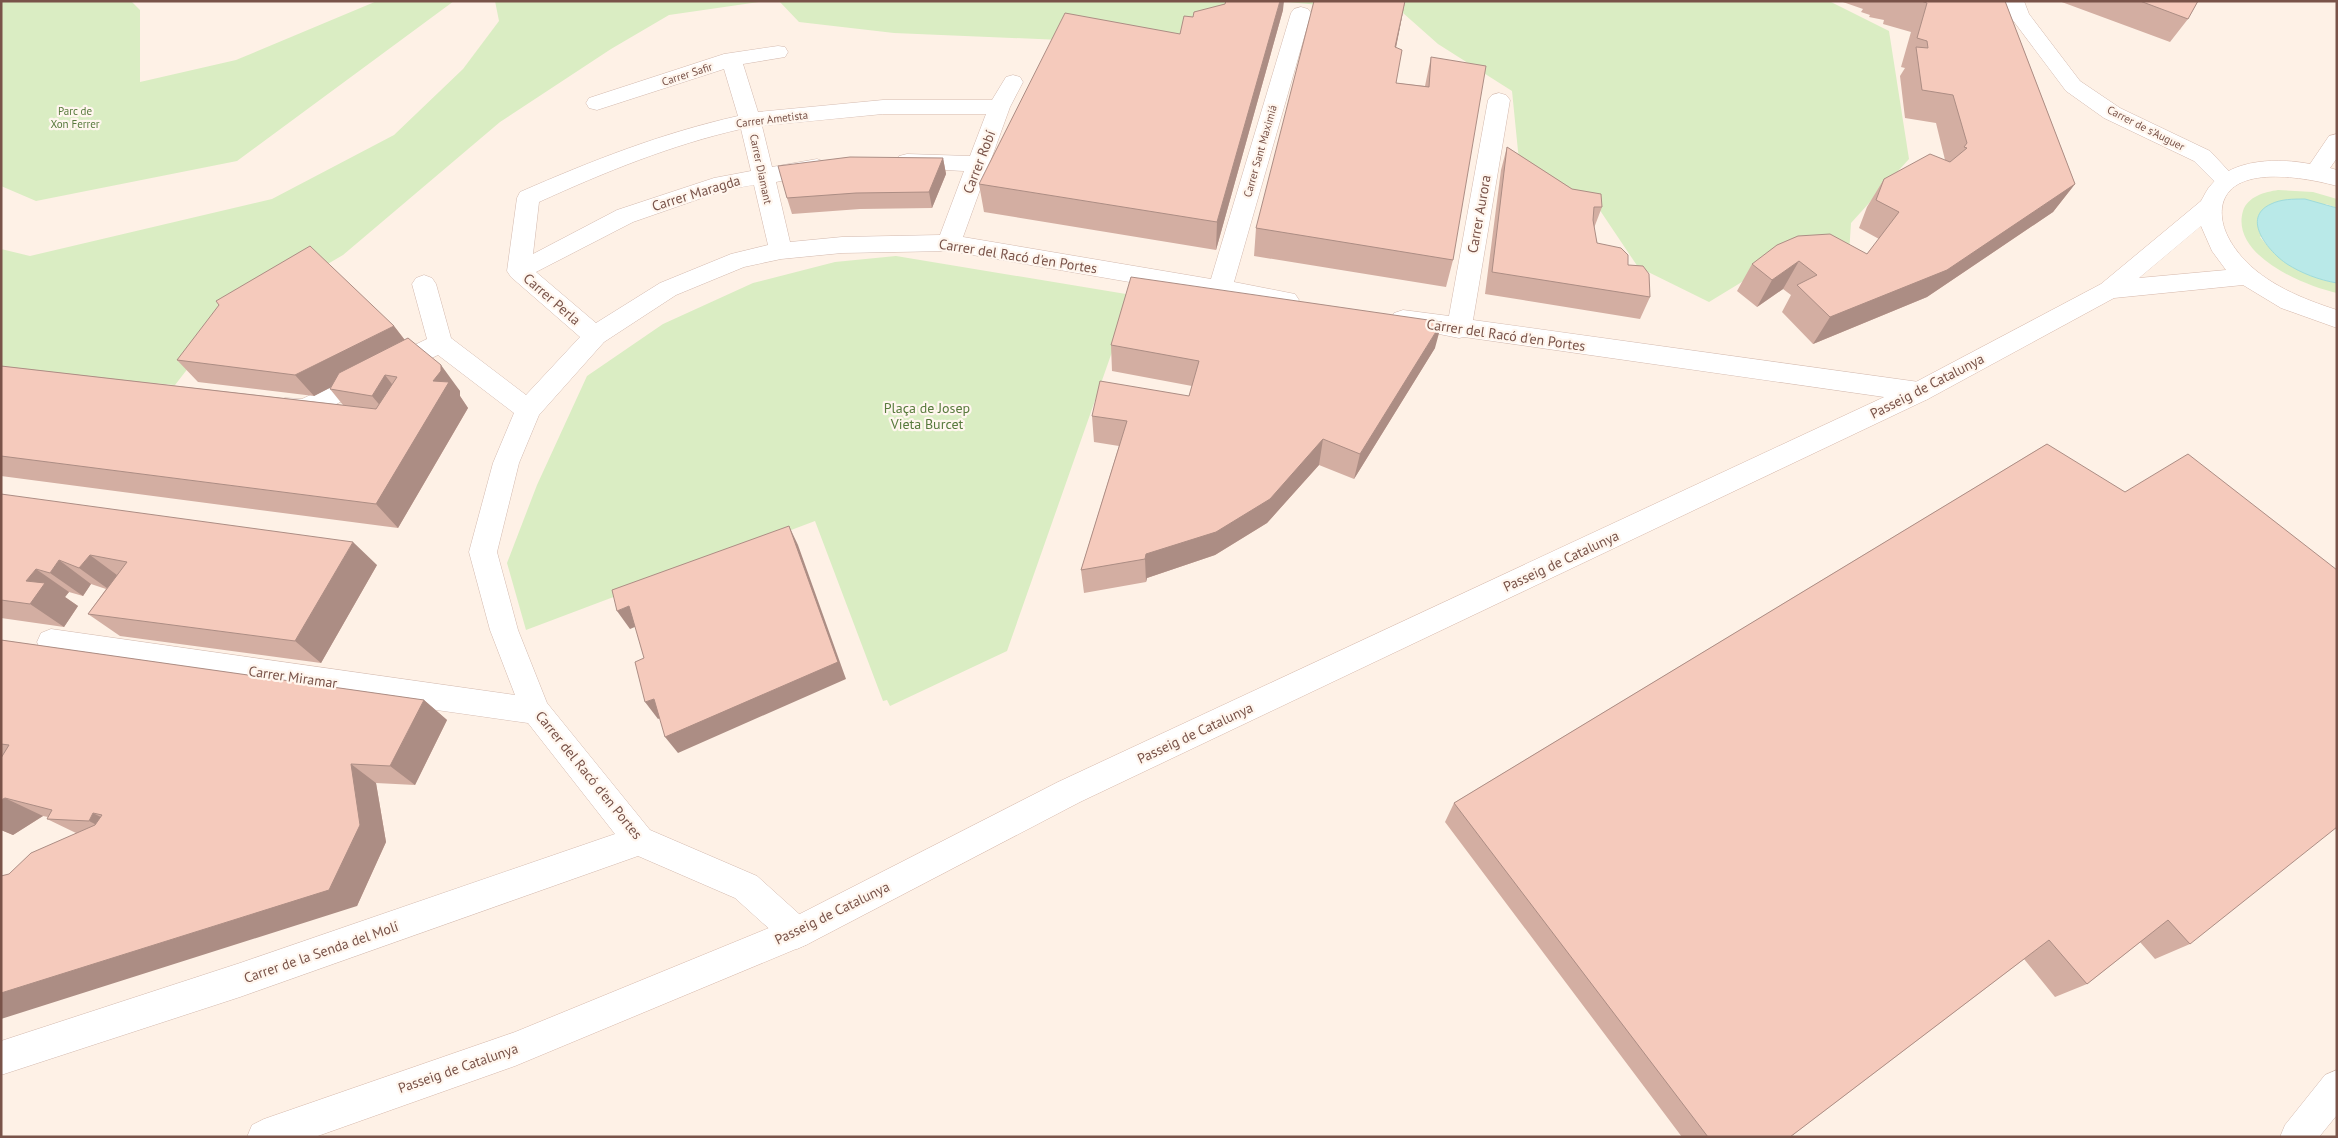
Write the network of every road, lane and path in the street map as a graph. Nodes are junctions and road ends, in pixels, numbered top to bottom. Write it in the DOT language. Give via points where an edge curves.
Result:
graph roads {
  1 [pos="2020,6"];
  2 [pos="1993,7"];
  3 [pos="1301,13"];
  4 [pos="778,52"];
  5 [pos="731,59"];
  6 [pos="1013,82"];
  7 [pos="1499,100"];
  8 [pos="597,103"];
  9 [pos="999,107"];
  10 [pos="750,120"];
  11 [pos="2337,141"];
  12 [pos="889,161"];
  13 [pos="977,164"];
  14 [pos="834,165"];
  15 [pos="761,175"];
  16 [pos="2326,175"];
  17 [pos="2227,181"];
  18 [pos="528,198"];
  19 [pos="2210,206"];
  20 [pos="949,243"];
  21 [pos="780,251"];
  22 [pos="519,271"];
  23 [pos="2248,276"];
  24 [pos="424,284"];
  25 [pos="1220,290"];
  26 [pos="2109,290"];
  27 [pos="1306,304"];
  28 [pos="1383,316"];
  29 [pos="2337,319"];
  30 [pos="1459,329"];
  31 [pos="595,336"];
  32 [pos="440,344"];
  33 [pos="1919,392"];
  34 [pos="259,405"];
  35 [pos="528,410"];
  36 [pos="51,642"];
  37 [pos="536,711"];
  38 [pos="639,841"];
  39 [pos="797,933"];
  40 [pos="1,1058"];
  41 [pos="2337,1087"];
  42 [pos="264,1137"];
  43 [pos="2297,1137"];
  1 -- 2 [label="street"];
  1 -- 17 [label="street, Carrer de s'Auguer" via="2073,86 2112,112 2202,156"];
  3 -- 25 [label="street, Carrer Sant Maximiá"];
  4 -- 5 [label="street, Carrer Safir"];
  5 -- 8 [label="street, Carrer Safir"];
  5 -- 10 [label="street, Carrer Diamant"];
  6 -- 9 [label="street, Carrer Robí"];
  7 -- 30 [label="street, Carrer Aurora"];
  9 -- 10 [label="street, Carrer Ametista" via="883,107"];
  9 -- 13 [label="street, Carrer Robí"];
  10 -- 15 [label="street, Carrer Diamant"];
  10 -- 18 [label="street, Carrer Ametista" via="693,133 610,162"];
  11 -- 16 [label="street"];
  12 -- 13 [label="street"];
  13 -- 20 [label="street, Carrer Robí"];
  14 -- 15 [label="street, Carrer Maragda"];
  15 -- 21 [label="street, Carrer Diamant"];
  15 -- 22 [label="street, Carrer Maragda" via="722,182 625,216"];
  16 -- 17 [label="street" via="2281,168 2250,172"];
  17 -- 19 [label="street, Passeig de Catalunya" via="2215,192"];
  18 -- 22 [label="street, Carrer Perla"];
  19 -- 23 [label="street" via="2211,228 2224,252"];
  19 -- 26 [label="street, Passeig de Catalunya"];
  20 -- 21 [label="street, Carrer del Racó d'en Portes" via="842,245"];
  20 -- 25 [label="street, Carrer del Racó d'en Portes"];
  21 -- 31 [label="street, Carrer del Racó d'en Portes" via="739,260 668,289"];
  22 -- 31 [label="street, Carrer Perla"];
  23 -- 26 [label="street, Passeig de Catalunya"];
  23 -- 29 [label="street" via="2290,302"];
  24 -- 32 [label="street"];
  25 -- 27 [label="street, Carrer del Racó d'en Portes"];
  26 -- 33 [label="street, Passeig de Catalunya"];
  28 -- 30 [label="street, Carrer del Racó d'en Portes"];
  30 -- 33 [label="street, Carrer del Racó d'en Portes"];
  31 -- 35 [label="street, Carrer del Racó d'en Portes"];
  32 -- 34 [label="street" via="305,410"];
  32 -- 35 [label="street"];
  33 -- 39 [label="street, Passeig de Catalunya" via="1069,792"];
  35 -- 37 [label="street, Carrer del Racó d'en Portes" via="506,463 483,552 504,630"];
  36 -- 37 [label="street, Carrer Miramar"];
  37 -- 38 [label="street, Carrer del Racó d'en Portes"];
  38 -- 39 [label="street, Carrer del Racó d'en Portes" via="746,888"];
  38 -- 40 [label="street, Carrer de la Senda del Molí" via="240,980"];
  39 -- 42 [label="street, Passeig de Catalunya" via="515,1049"];
  41 -- 43 [label="street"];
}
